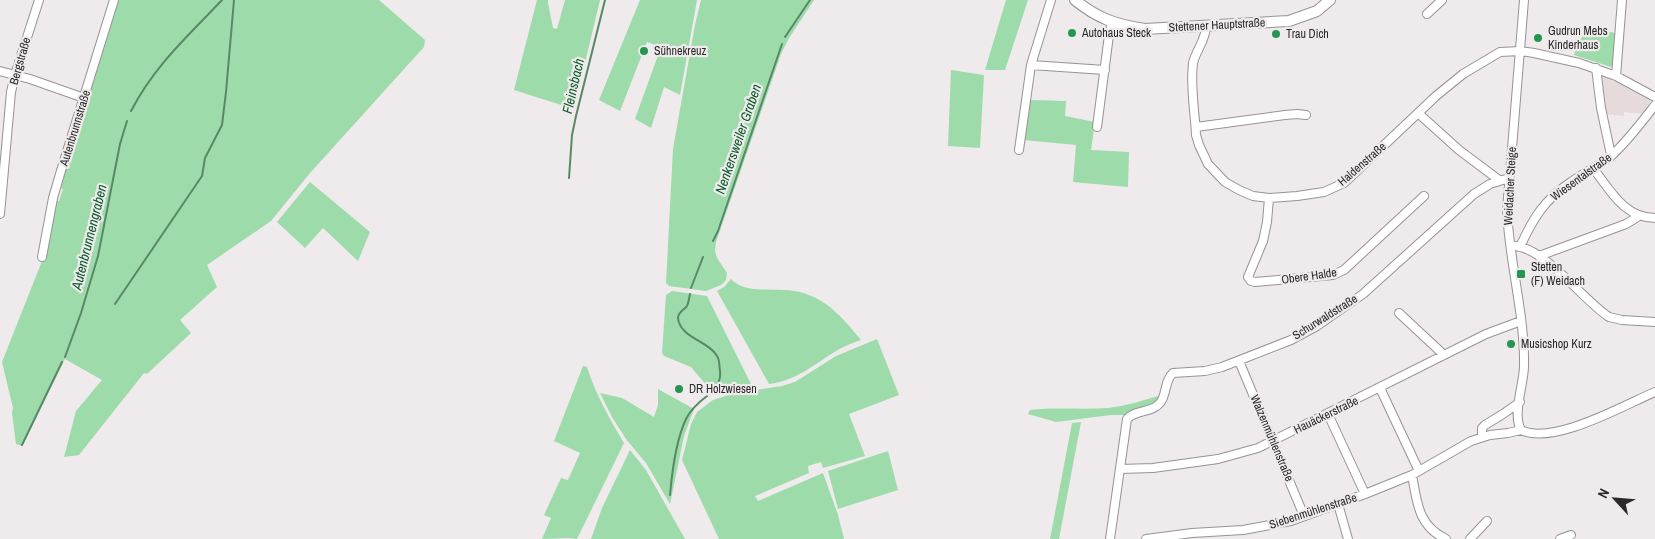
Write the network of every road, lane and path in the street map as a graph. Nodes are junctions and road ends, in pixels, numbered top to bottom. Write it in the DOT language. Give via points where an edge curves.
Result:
graph roads {
  1 [pos="39,0"];
  2 [pos="114,0"];
  3 [pos="1051,0"];
  4 [pos="1330,0"];
  5 [pos="1442,0"];
  6 [pos="1524,0"];
  7 [pos="1622,0"];
  8 [pos="1077,1"];
  9 [pos="1427,14"];
  10 [pos="1112,23"];
  11 [pos="1206,26"];
  12 [pos="1520,51"];
  13 [pos="1031,65"];
  14 [pos="1596,68"];
  15 [pos="1105,70"];
  16 [pos="0,71"];
  17 [pos="15,75"];
  18 [pos="1616,76"];
  19 [pos="1655,97"];
  20 [pos="84,98"];
  21 [pos="1655,105"];
  22 [pos="1418,113"];
  23 [pos="1306,115"];
  24 [pos="1097,127"];
  25 [pos="1196,128"];
  26 [pos="1019,150"];
  27 [pos="1611,155"];
  28 [pos="1593,168"];
  29 [pos="1509,178"];
  30 [pos="1499,180"];
  31 [pos="1424,196"];
  32 [pos="1269,198"];
  33 [pos="0,214"];
  34 [pos="1639,216"];
  35 [pos="1655,218"];
  36 [pos="1510,247"];
  37 [pos="1520,247"];
  38 [pos="1539,256"];
  39 [pos="42,257"];
  40 [pos="1399,313"];
  41 [pos="1521,321"];
  42 [pos="1655,322"];
  43 [pos="1444,355"];
  44 [pos="1239,361"];
  45 [pos="1380,388"];
  46 [pos="1655,392"];
  47 [pos="1520,402"];
  48 [pos="1328,414"];
  49 [pos="1521,430"];
  50 [pos="1482,437"];
  51 [pos="1273,441"];
  52 [pos="1120,469"];
  53 [pos="1416,473"];
  54 [pos="1365,494"];
  55 [pos="1338,504"];
  56 [pos="1304,516"];
  57 [pos="1487,521"];
  58 [pos="1571,535"];
  59 [pos="1110,539"];
  60 [pos="1146,539"];
  61 [pos="1348,539"];
  62 [pos="1446,539"];
  63 [pos="1470,539"];
  64 [pos="1560,539"];
  1 -- 17 [label="street, Bergstraße"];
  2 -- 20 [label="street, Autenbrunnstraße"];
  3 -- 13 [label="street"];
  4 -- 11 [label="street, Stettener Hauptstraße" via="1317,11 1289,20"];
  5 -- 9 [label="street"];
  6 -- 12 [label="street, Weidacher Steige"];
  7 -- 18 [label="street"];
  8 -- 10 [label="street, Stettener Hauptstraße"];
  10 -- 11 [label="street, Stettener Hauptstraße" via="1145,28"];
  10 -- 15 [label="street"];
  11 -- 25 [label="street, Haldenstraße" via="1192,72"];
  12 -- 14 [label="street, Haldenstraße"];
  12 -- 22 [label="street, Haldenstraße" via="1500,52 1471,69"];
  12 -- 29 [label="street, Weidacher Steige"];
  13 -- 15 [label="street"];
  13 -- 26 [label="street"];
  14 -- 18 [label="street, Haldenstraße"];
  14 -- 27 [label="street"];
  15 -- 24 [label="street"];
  16 -- 17 [label="street"];
  17 -- 20 [label="street"];
  17 -- 33 [label="street, Bergstraße"];
  18 -- 19 [label="street, Haldenstraße"];
  20 -- 39 [label="street, Autenbrunnstraße" via="53,198"];
  21 -- 27 [label="street, Wiesentalstraße"];
  22 -- 30 [label="street" via="1458,150"];
  22 -- 32 [label="street, Haldenstraße" via="1337,187 1324,192"];
  23 -- 25 [label="street"];
  25 -- 32 [label="street, Haldenstraße" via="1199,145 1213,171 1239,190"];
  27 -- 28 [label="street, Wiesentalstraße"];
  28 -- 34 [label="street" via="1622,204"];
  28 -- 37 [label="street, Wiesentalstraße" via="1562,188 1544,205"];
  29 -- 30 [label="street, Schurwaldstraße"];
  29 -- 36 [label="street, Weidacher Steige"];
  30 -- 44 [label="street, Schurwaldstraße" via="1474,194 1341,310 1305,333"];
  31 -- 32 [label="street, Obere Halde" via="1344,270 1255,282 1248,277 1263,241"];
  34 -- 35 [label="street"];
  34 -- 38 [label="street" via="1626,224"];
  36 -- 37 [label="street"];
  36 -- 41 [label="street, Weidacher Steige"];
  37 -- 38 [label="street"];
  38 -- 42 [label="street" via="1609,317"];
  40 -- 43 [label="street"];
  41 -- 43 [label="street, Hauäckerstraße" via="1496,329"];
  41 -- 47 [label="street, Weidacher Steige" via="1524,368"];
  43 -- 45 [label="street, Hauäckerstraße"];
  44 -- 51 [label="street, Walzenmühlenstraße"];
  44 -- 52 [label="street, Schurwaldstraße" via="1214,369 1172,373 1160,405 1129,416"];
  45 -- 48 [label="street, Hauäckerstraße"];
  45 -- 53 [label="street"];
  46 -- 49 [label="street, Siebenmühlenstraße" via="1578,425 1544,433"];
  47 -- 49 [label="street, Weidacher Steige" via="1518,420"];
  47 -- 50 [label="street" via="1484,425"];
  48 -- 51 [label="street, Hauäckerstraße"];
  48 -- 54 [label="street"];
  49 -- 50 [label="street, Siebenmühlenstraße"];
  50 -- 53 [label="street, Siebenmühlenstraße"];
  51 -- 52 [label="street, Hauäckerstraße" via="1248,452 1218,459"];
  51 -- 56 [label="street, Walzenmühlenstraße"];
  52 -- 59 [label="street"];
  53 -- 54 [label="street, Siebenmühlenstraße"];
  53 -- 62 [label="street" via="1421,515 1430,528"];
  54 -- 55 [label="street, Siebenmühlenstraße"];
  55 -- 56 [label="street, Siebenmühlenstraße"];
  55 -- 61 [label="street"];
  56 -- 60 [label="street, Siebenmühlenstraße" via="1271,526"];
  57 -- 63 [label="street"];
  58 -- 64 [label="street"];
}
